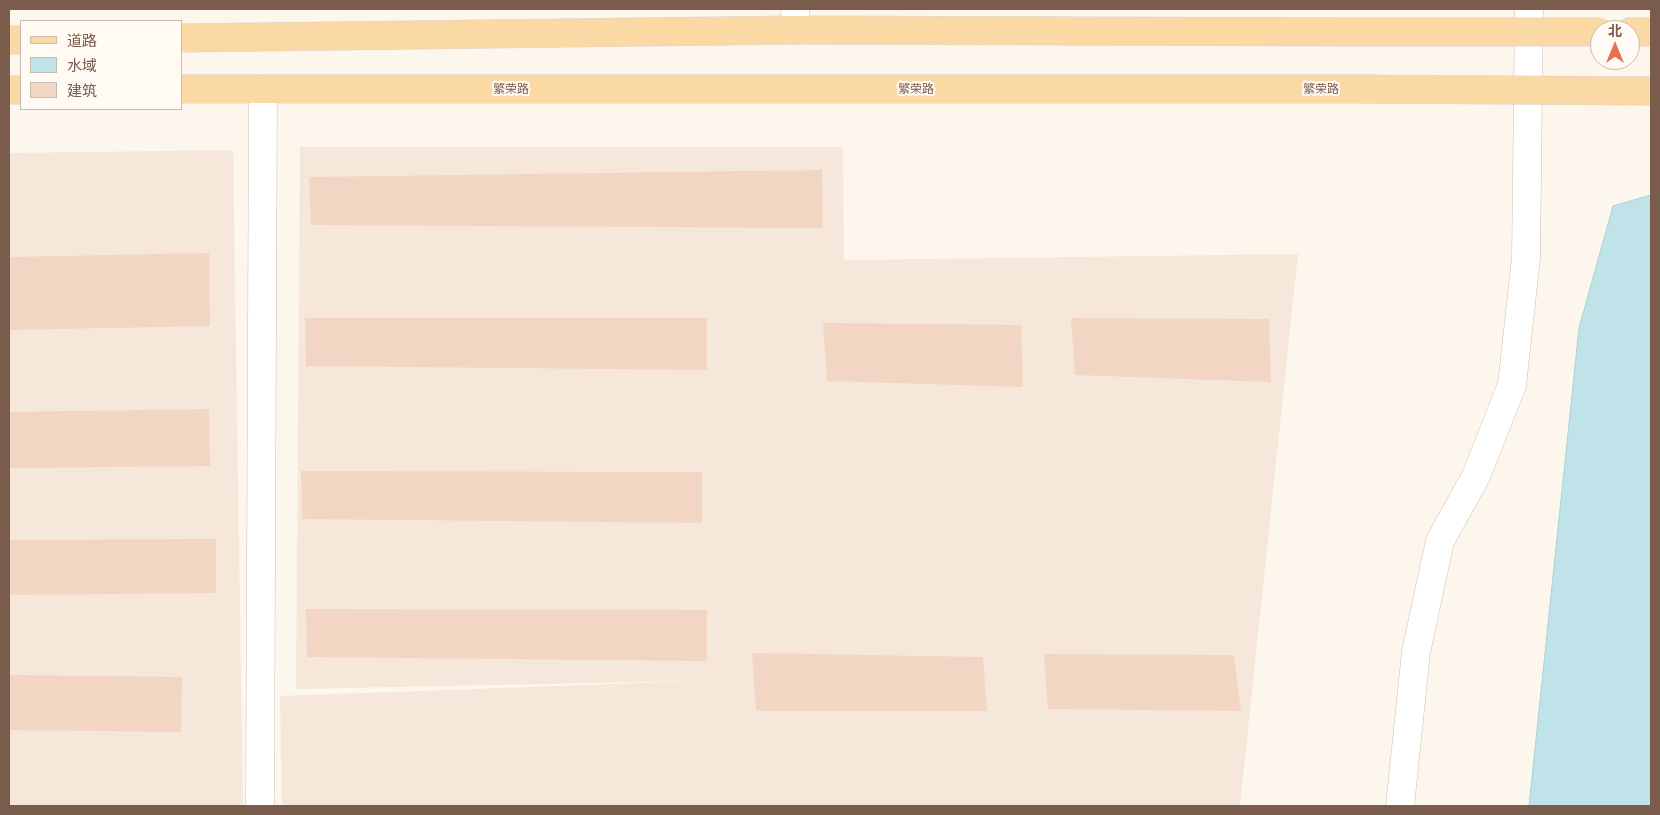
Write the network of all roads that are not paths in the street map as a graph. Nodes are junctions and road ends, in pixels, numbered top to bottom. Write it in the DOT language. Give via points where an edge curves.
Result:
graph roads {
  1 [pos="1530,9"];
  2 [pos="796,20"];
  3 [pos="1590,32"];
  4 [pos="182,38"];
  5 [pos="263,88"];
  6 [pos="182,89"];
  7 [pos="1651,91"];
  8 [pos="260,806"];
  9 [pos="1400,806"];
  1 -- 9 [label="street" via="1526,258 1512,385 1476,476 1440,540 1416,652"];
  2 -- 3 [label="main road, bridge" via="1368,32"];
  2 -- 4 [label="main road"];
  5 -- 6 [label="main road, 繁荣路"];
  5 -- 7 [label="main road, 繁荣路, bridge"];
  5 -- 8 [label="street"];
}
